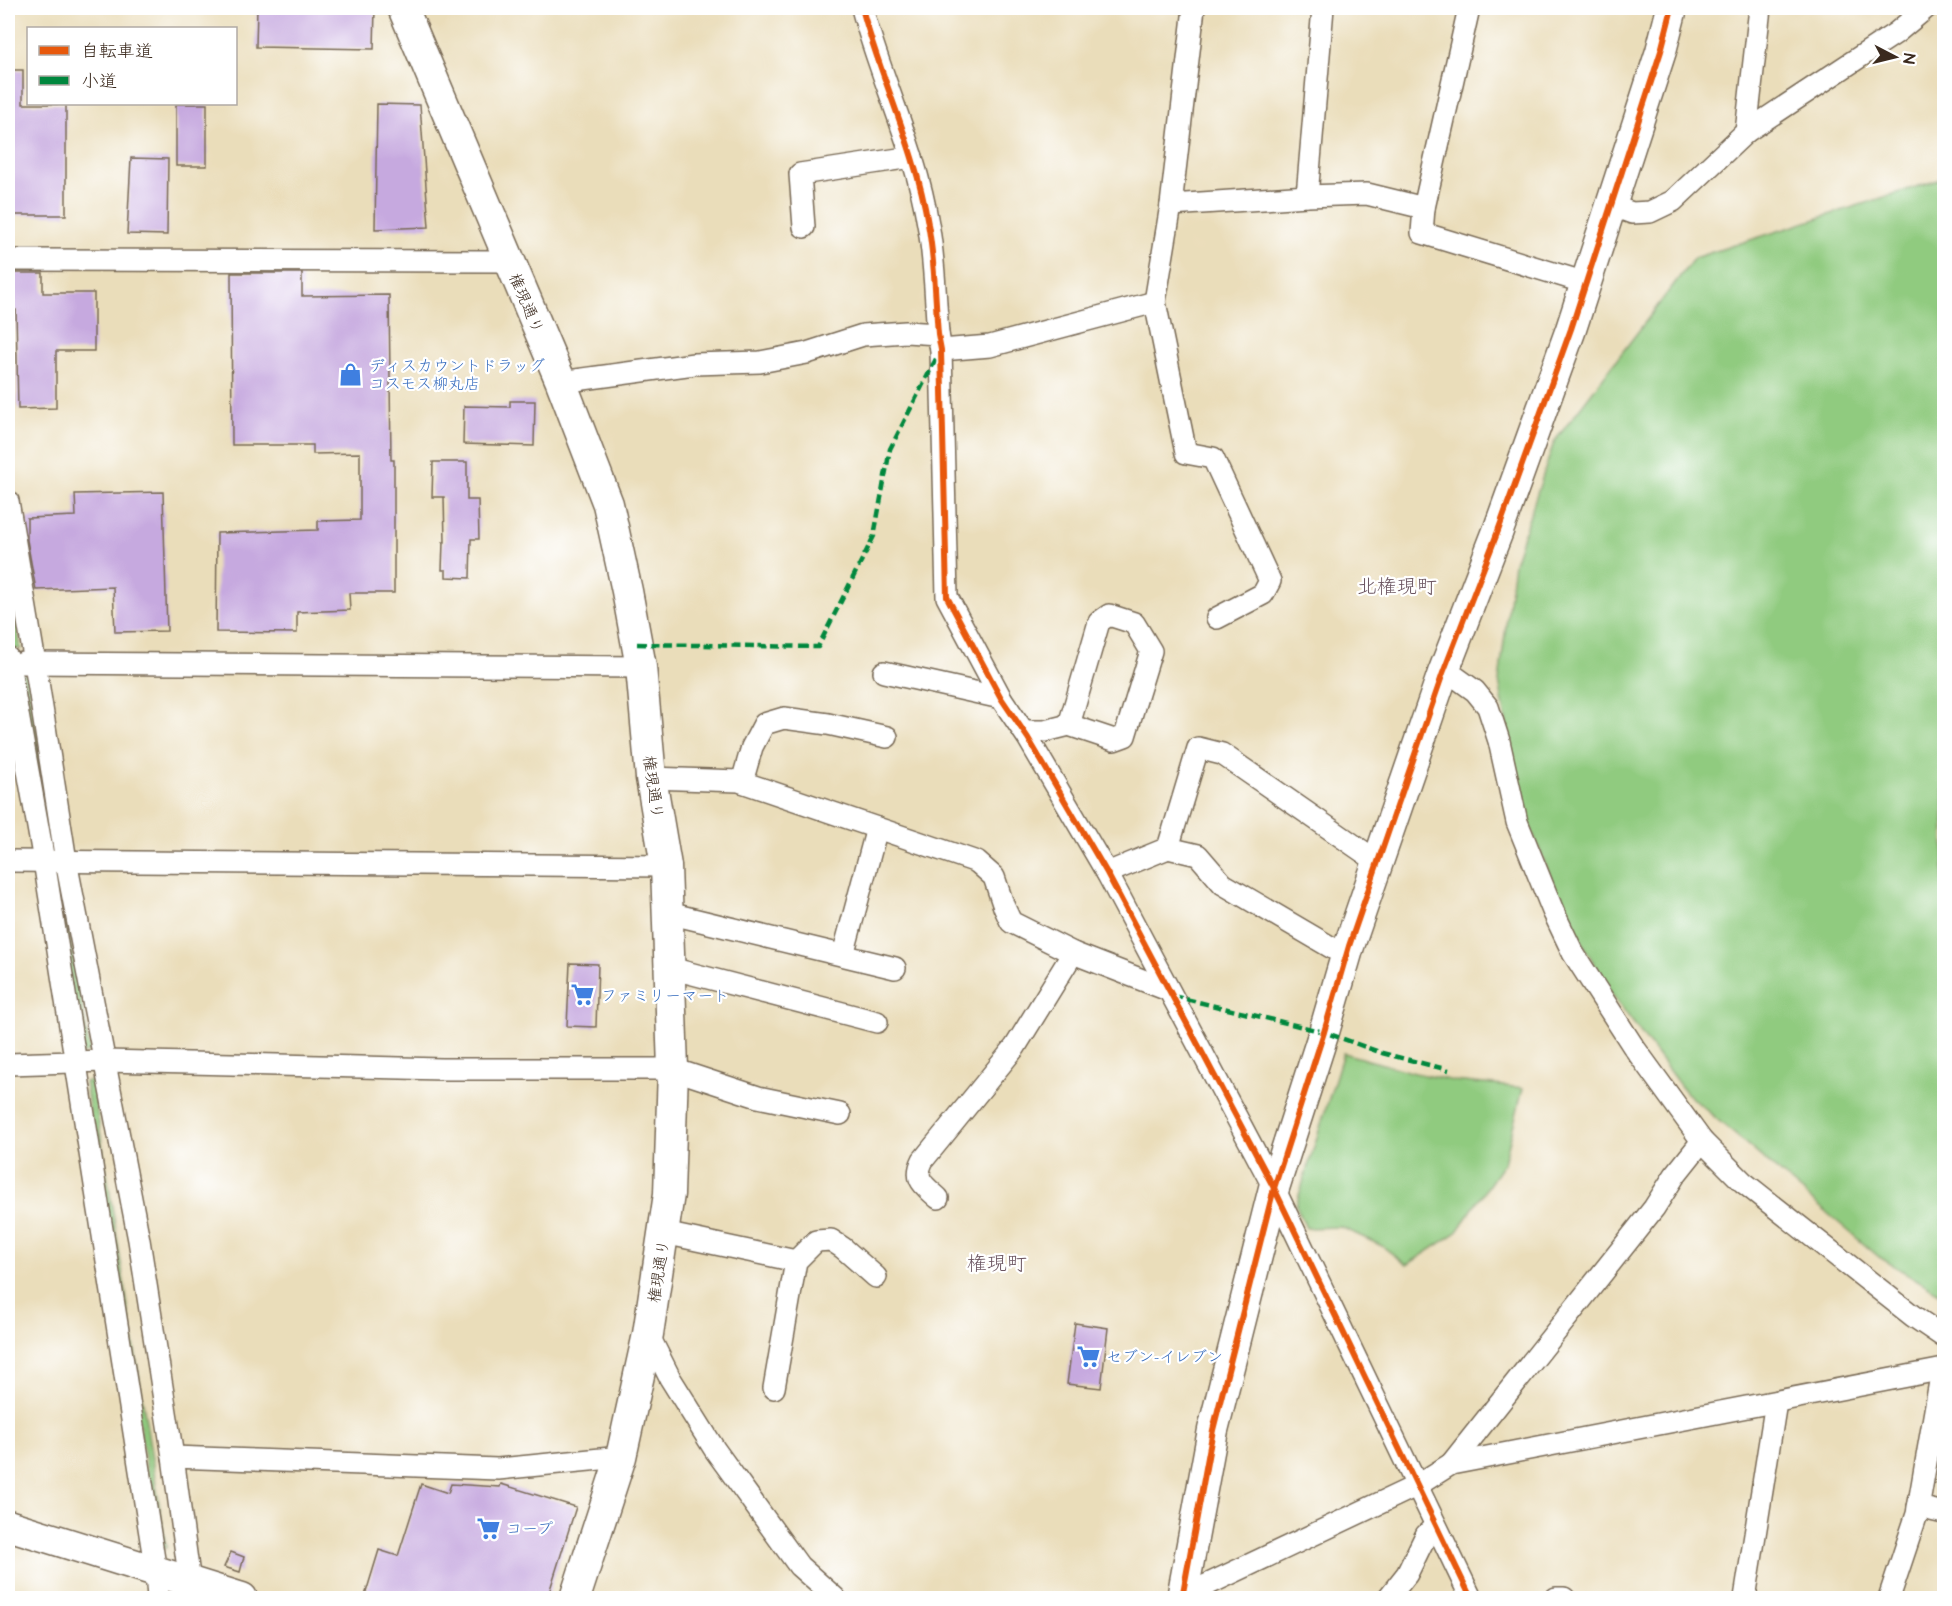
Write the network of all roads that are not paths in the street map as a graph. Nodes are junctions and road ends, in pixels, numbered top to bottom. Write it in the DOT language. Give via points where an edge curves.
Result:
graph roads {
  1 [pos="403,8"];
  2 [pos="862,8"];
  3 [pos="1194,8"];
  4 [pos="1323,8"];
  5 [pos="1469,8"];
  6 [pos="1672,8"];
  7 [pos="1760,8"];
  8 [pos="1926,8"];
  9 [pos="1746,132"];
  10 [pos="912,157"];
  11 [pos="1307,196"];
  12 [pos="1171,205"];
  13 [pos="1610,205"];
  14 [pos="1424,208"];
  15 [pos="804,228"];
  16 [pos="8,260"];
  17 [pos="509,261"];
  18 [pos="1586,283"];
  19 [pos="1155,302"];
  20 [pos="939,342"];
  21 [pos="561,382"];
  22 [pos="8,501"];
  23 [pos="1217,618"];
  24 [pos="8,661"];
  25 [pos="35,663"];
  26 [pos="641,667"];
  27 [pos="884,672"];
  28 [pos="1443,673"];
  29 [pos="1001,698"];
  30 [pos="1069,725"];
  31 [pos="1024,731"];
  32 [pos="887,737"];
  33 [pos="651,778"];
  34 [pos="742,782"];
  35 [pos="877,828"];
  36 [pos="1168,848"];
  37 [pos="8,861"];
  38 [pos="44,861"];
  39 [pos="66,861"];
  40 [pos="1378,861"];
  41 [pos="666,866"];
  42 [pos="1107,873"];
  43 [pos="668,913"];
  44 [pos="1073,953"];
  45 [pos="843,955"];
  46 [pos="1346,956"];
  47 [pos="670,968"];
  48 [pos="895,968"];
  49 [pos="1168,990"];
  50 [pos="877,1022"];
  51 [pos="105,1061"];
  52 [pos="75,1063"];
  53 [pos="8,1065"];
  54 [pos="673,1069"];
  55 [pos="840,1114"];
  56 [pos="1702,1141"];
  57 [pos="1274,1188"];
  58 [pos="938,1198"];
  59 [pos="664,1233"];
  60 [pos="796,1261"];
  61 [pos="876,1277"];
  62 [pos="648,1334"];
  63 [pos="1944,1337"];
  64 [pos="1943,1370"];
  65 [pos="774,1388"];
  66 [pos="1776,1401"];
  67 [pos="173,1457"];
  68 [pos="621,1457"];
  69 [pos="1451,1464"];
  70 [pos="1416,1486"];
  71 [pos="1918,1507"];
  72 [pos="1944,1513"];
  73 [pos="8,1525"];
  74 [pos="1435,1526"];
  75 [pos="157,1585"];
  76 [pos="191,1591"];
  77 [pos="1181,1598"];
  78 [pos="1471,1598"];
  79 [pos="242,1599"];
  80 [pos="575,1599"];
  81 [pos="835,1599"];
  82 [pos="1388,1599"];
  83 [pos="1556,1599"];
  84 [pos="1564,1599"];
  85 [pos="1745,1599"];
  86 [pos="1889,1599"];
  1 -- 17 [label="street, 権現通り"];
  2 -- 10 [label="street"];
  3 -- 12 [label="street"];
  4 -- 11 [label="street"];
  5 -- 14 [label="street"];
  6 -- 13 [label="street"];
  7 -- 9 [label="street"];
  8 -- 9 [label="street" via="1896,33"];
  9 -- 13 [label="street" via="1673,201 1650,212 1632,213"];
  10 -- 15 [label="street" via="800,174"];
  10 -- 20 [label="street" via="928,224"];
  11 -- 12 [label="street"];
  11 -- 14 [label="street" via="1367,194"];
  12 -- 19 [label="street"];
  13 -- 18 [label="street"];
  14 -- 18 [label="street" via="1422,233"];
  16 -- 17 [label="street"];
  17 -- 21 [label="street, 権現通り"];
  18 -- 28 [label="street"];
  19 -- 20 [label="street" via="990,346"];
  19 -- 23 [label="street" via="1186,453 1213,459 1270,581 1263,594"];
  20 -- 21 [label="street" via="906,332 863,335 807,353 760,362 694,364"];
  20 -- 29 [label="street" via="947,597"];
  21 -- 26 [label="street, 権現通り" via="608,504"];
  22 -- 25 [label="street"];
  24 -- 25 [label="street"];
  24 -- 38 [label="street"];
  25 -- 26 [label="street"];
  25 -- 39 [label="street"];
  26 -- 33 [label="street, 権現通り"];
  27 -- 29 [label="street"];
  28 -- 40 [label="street"];
  28 -- 56 [label="street" via="1475,691 1488,707 1517,822 1573,953 1633,1046"];
  29 -- 31 [label="street"];
  30 -- 30 [label="street" via="1114,740 1125,736 1151,651 1134,623 1109,615 1099,622"];
  30 -- 31 [label="street"];
  31 -- 42 [label="street"];
  32 -- 34 [label="street" via="784,718 764,724 752,747"];
  33 -- 34 [label="street"];
  33 -- 41 [label="street, 権現通り"];
  34 -- 35 [label="street"];
  35 -- 44 [label="street" via="977,862 994,878 1011,922"];
  35 -- 45 [label="street"];
  36 -- 40 [label="street" via="1198,748 1222,754"];
  36 -- 42 [label="street"];
  36 -- 46 [label="street" via="1198,855 1222,884"];
  37 -- 38 [label="street"];
  38 -- 39 [label="street"];
  38 -- 52 [label="street"];
  39 -- 41 [label="street"];
  39 -- 51 [label="street"];
  40 -- 46 [label="street"];
  41 -- 43 [label="street, 権現通り"];
  42 -- 49 [label="street"];
  43 -- 45 [label="street"];
  43 -- 47 [label="street, 権現通り"];
  44 -- 49 [label="street"];
  44 -- 58 [label="street" via="1015,1047 923,1160 918,1170 920,1181"];
  45 -- 48 [label="street"];
  46 -- 57 [label="street"];
  47 -- 50 [label="street"];
  47 -- 54 [label="street, 権現通り"];
  49 -- 57 [label="street"];
  51 -- 52 [label="street"];
  51 -- 54 [label="street" via="442,1069"];
  51 -- 67 [label="street" via="139,1240"];
  52 -- 53 [label="street"];
  52 -- 75 [label="street"];
  54 -- 55 [label="street" via="758,1097"];
  54 -- 59 [label="street, 権現通り"];
  56 -- 63 [label="street" via="1743,1182"];
  56 -- 69 [label="street" via="1654,1208"];
  57 -- 70 [label="street"];
  57 -- 77 [label="street" via="1213,1430"];
  59 -- 60 [label="street"];
  59 -- 62 [label="street, 権現通り"];
  60 -- 61 [label="street" via="816,1241 831,1240"];
  60 -- 65 [label="street"];
  62 -- 68 [label="street, 権現通り"];
  62 -- 81 [label="street" via="714,1450 799,1566"];
  64 -- 66 [label="street"];
  64 -- 71 [label="street"];
  66 -- 69 [label="street"];
  66 -- 85 [label="street"];
  67 -- 68 [label="street" via="498,1469"];
  67 -- 76 [label="street"];
  68 -- 80 [label="street, 権現通り"];
  69 -- 70 [label="street"];
  70 -- 74 [label="street"];
  70 -- 77 [label="street"];
  71 -- 72 [label="street"];
  71 -- 86 [label="street"];
  73 -- 75 [label="street"];
  74 -- 78 [label="street"];
  74 -- 82 [label="street"];
  75 -- 76 [label="street"];
  76 -- 79 [label="street"];
  83 -- 84 [label="street"];
}
